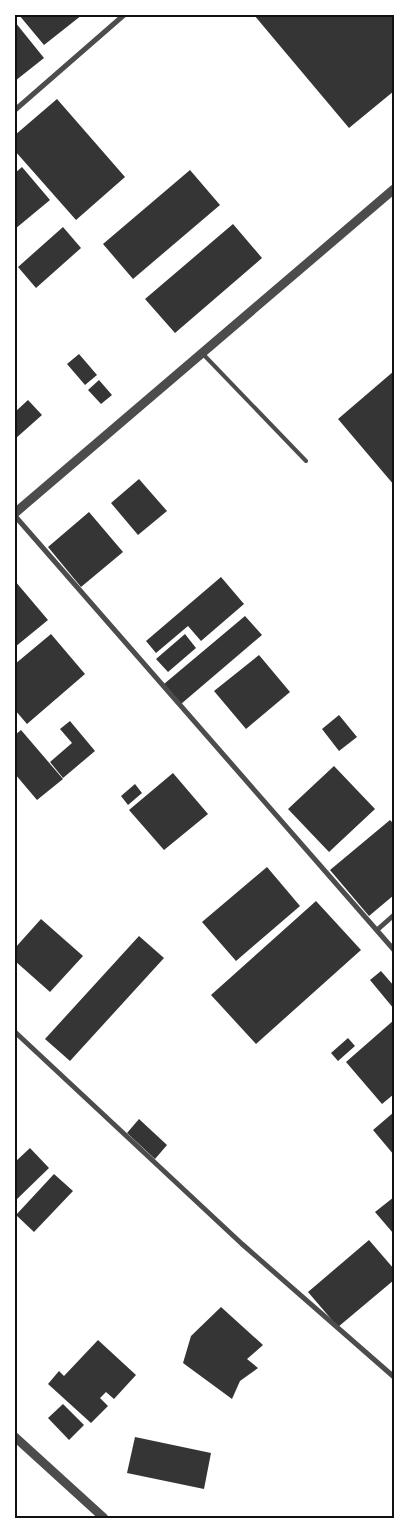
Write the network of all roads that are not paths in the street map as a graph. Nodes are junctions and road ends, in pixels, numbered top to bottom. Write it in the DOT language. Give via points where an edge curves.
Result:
graph roads {
  1 [pos="124,15"];
  2 [pos="15,110"];
  3 [pos="394,189"];
  4 [pos="202,353"];
  5 [pos="306,461"];
  6 [pos="15,514"];
  7 [pos="394,916"];
  8 [pos="377,930"];
  9 [pos="394,950"];
  10 [pos="15,1032"];
  11 [pos="394,1377"];
  12 [pos="15,1437"];
  13 [pos="104,1518"];
  1 -- 2 [label="street"];
  3 -- 4 [label="street"];
  4 -- 5 [label="lane"];
  4 -- 6 [label="street"];
  6 -- 8 [label="street"];
  7 -- 8 [label="street"];
  8 -- 9 [label="street"];
  10 -- 11 [label="street" via="242,1244"];
  12 -- 13 [label="street"];
}
